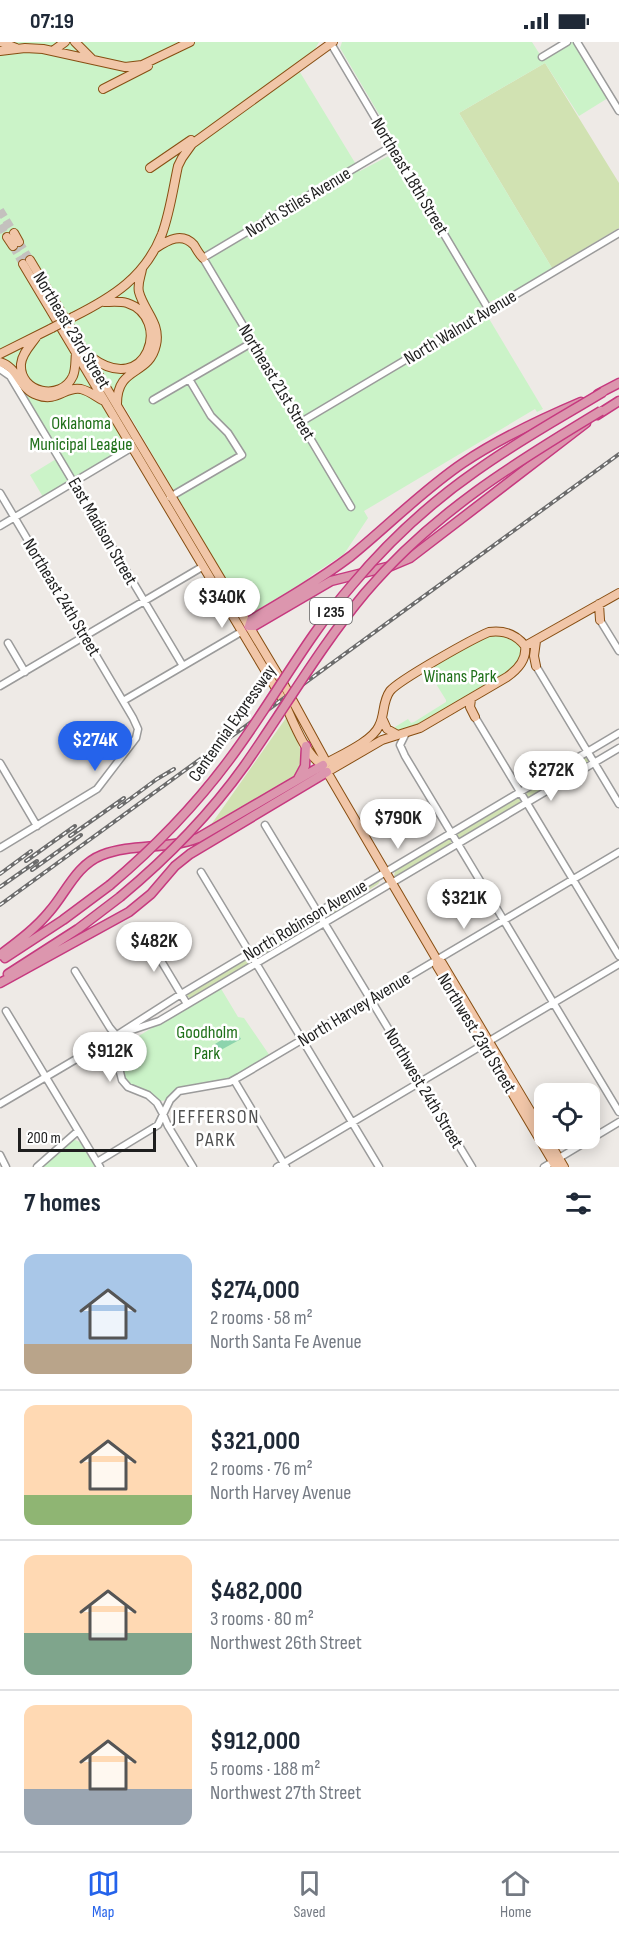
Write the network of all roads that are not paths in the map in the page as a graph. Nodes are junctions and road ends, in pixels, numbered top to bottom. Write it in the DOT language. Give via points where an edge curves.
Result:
graph roads {
  1 [pos="1,42"];
  2 [pos="65,42"];
  3 [pos="75,42"];
  4 [pos="190,42"];
  5 [pos="331,42"];
  6 [pos="567,42"];
  7 [pos="577,42"];
  8 [pos="17,48"];
  9 [pos="54,50"];
  10 [pos="0,51"];
  11 [pos="167,54"];
  12 [pos="542,57"];
  13 [pos="92,64"];
  14 [pos="103,89"];
  15 [pos="619,111"];
  16 [pos="213,130"];
  17 [pos="392,146"];
  18 [pos="150,168"];
  19 [pos="619,233"];
  20 [pos="10,235"];
  21 [pos="16,244"];
  22 [pos="155,248"];
  23 [pos="203,258"];
  24 [pos="143,267"];
  25 [pos="102,303"];
  26 [pos="489,310"];
  27 [pos="37,336"];
  28 [pos="253,342"];
  29 [pos="76,351"];
  30 [pos="86,353"];
  31 [pos="0,354"];
  32 [pos="0,362"];
  33 [pos="0,369"];
  34 [pos="189,379"];
  35 [pos="619,383"];
  36 [pos="603,392"];
  37 [pos="153,400"];
  38 [pos="619,401"];
  39 [pos="105,402"];
  40 [pos="117,406"];
  41 [pos="602,411"];
  42 [pos="301,422"];
  43 [pos="131,448"];
  44 [pos="74,482"];
  45 [pos="0,494"];
  46 [pos="172,496"];
  47 [pos="163,501"];
  48 [pos="351,507"];
  49 [pos="14,518"];
  50 [pos="0,526"];
  51 [pos="202,567"];
  52 [pos="619,593"];
  53 [pos="144,601"];
  54 [pos="599,604"];
  55 [pos="600,620"];
  56 [pos="249,626"];
  57 [pos="241,632"];
  58 [pos="85,636"];
  59 [pos="536,641"];
  60 [pos="8,643"];
  61 [pos="525,646"];
  62 [pos="619,651"];
  63 [pos="183,666"];
  64 [pos="536,666"];
  65 [pos="25,672"];
  66 [pos="0,686"];
  67 [pos="471,699"];
  68 [pos="123,702"];
  69 [pos="475,717"];
  70 [pos="382,718"];
  71 [pos="406,733"];
  72 [pos="619,733"];
  73 [pos="396,734"];
  74 [pos="306,746"];
  75 [pos="619,748"];
  76 [pos="588,752"];
  77 [pos="594,762"];
  78 [pos="0,763"];
  79 [pos="325,769"];
  80 [pos="298,779"];
  81 [pos="520,792"];
  82 [pos="527,803"];
  83 [pos="619,804"];
  84 [pos="265,825"];
  85 [pos="37,826"];
  86 [pos="451,833"];
  87 [pos="458,843"];
  88 [pos="0,848"];
  89 [pos="619,852"];
  90 [pos="201,872"];
  91 [pos="385,872"];
  92 [pos="573,880"];
  93 [pos="391,883"];
  94 [pos="318,912"];
  95 [pos="504,920"];
  96 [pos="324,922"];
  97 [pos="142,929"];
  98 [pos="250,953"];
  99 [pos="0,955"];
  100 [pos="619,956"];
  101 [pos="437,960"];
  102 [pos="0,961"];
  103 [pos="256,963"];
  104 [pos="619,964"];
  105 [pos="75,971"];
  106 [pos="0,979"];
  107 [pos="0,983"];
  108 [pos="181,994"];
  109 [pos="370,1000"];
  110 [pos="554,1003"];
  111 [pos="187,1004"];
  112 [pos="6,1011"];
  113 [pos="117,1035"];
  114 [pos="302,1040"];
  115 [pos="486,1043"];
  116 [pos="45,1077"];
  117 [pos="234,1080"];
  118 [pos="420,1082"];
  119 [pos="0,1104"];
  120 [pos="619,1112"];
  121 [pos="164,1114"];
  122 [pos="534,1118"];
  123 [pos="619,1122"];
  124 [pos="352,1123"];
  125 [pos="78,1131"];
  126 [pos="0,1155"];
  127 [pos="556,1162"];
  128 [pos="98,1165"];
  129 [pos="285,1165"];
  130 [pos="6,1167"];
  131 [pos="37,1167"];
  132 [pos="193,1167"];
  133 [pos="277,1167"];
  134 [pos="379,1167"];
  135 [pos="472,1167"];
  136 [pos="544,1167"];
  137 [pos="564,1167"];
  1 -- 8 [label="main road"];
  2 -- 9 [label="main road"];
  3 -- 13 [label="main road"];
  4 -- 11 [label="main road"];
  5 -- 16 [label="main road"];
  5 -- 17 [label="street, Northeast 18th Street"];
  6 -- 12 [label="street"];
  7 -- 15 [label="street"];
  8 -- 9 [label="main road"];
  8 -- 10 [label="main road"];
  9 -- 13 [label="main road"];
  11 -- 13 [label="main road" via="125,67"];
  11 -- 14 [label="main road"];
  16 -- 18 [label="main road"];
  16 -- 22 [label="main road" via="192,144 182,158"];
  17 -- 23 [label="street, North Stiles Avenue"];
  17 -- 26 [label="street, Northeast 18th Street"];
  19 -- 26 [label="street, North Walnut Avenue"];
  20 -- 21 [label="main road"];
  22 -- 23 [label="main road" via="170,239 181,238 191,243"];
  22 -- 24 [label="main road"];
  23 -- 28 [label="street, Northeast 21st Street"];
  24 -- 25 [label="main road"];
  24 -- 40 [label="main road" via="139,291 154,322 156,345 145,364 121,383"];
  25 -- 27 [label="main road, bridge"];
  25 -- 30 [label="main road" via="128,303 142,312 150,326 150,344 140,361 123,369 108,368"];
  26 -- 42 [label="street, North Walnut Avenue"];
  27 -- 29 [label="main road" via="21,364 26,380 38,390 53,392 69,383 75,371"];
  27 -- 31 [label="main road"];
  28 -- 34 [label="street"];
  28 -- 42 [label="street, Northeast 21st Street"];
  29 -- 30 [label="main road, Northeast 23rd Street" via="27,262"];
  29 -- 39 [label="main road, Northeast 23rd Street"];
  30 -- 40 [label="main road, Northeast 23rd Street"];
  32 -- 39 [label="main road" via="11,368 23,387 33,394 51,398 78,389"];
  33 -- 44 [label="street, East Madison Street" via="10,376"];
  34 -- 37 [label="street"];
  34 -- 46 [label="street" via="211,416 242,455"];
  35 -- 36 [label="highway, Centennial Expressway / I 235"];
  36 -- 56 [label="highway, bridge" via="546,417 466,461 374,537 310,585 251,620"];
  36 -- 102 [label="highway, Centennial Expressway / I 235, bridge" via="475,471 416,518 350,586 231,758 169,832 71,915"];
  38 -- 41 [label="highway, Centennial Expressway / I 235"];
  39 -- 43 [label="main road, Northeast 23rd Street"];
  40 -- 46 [label="main road, Northeast 23rd Street"];
  41 -- 56 [label="highway, bridge" via="419,552 401,562 331,581"];
  41 -- 106 [label="highway, Centennial Expressway / I 235, bridge" via="480,487 395,560 335,631 244,766 176,846 78,929"];
  42 -- 48 [label="street, Northeast 21st Street"];
  43 -- 44 [label="street"];
  43 -- 47 [label="main road, Northeast 23rd Street"];
  44 -- 49 [label="street"];
  44 -- 53 [label="street, East Madison Street"];
  45 -- 49 [label="street, Northeast 24th Street"];
  46 -- 47 [label="street"];
  46 -- 56 [label="main road, Northeast 23rd Street"];
  47 -- 51 [label="main road, Northeast 23rd Street"];
  49 -- 50 [label="street"];
  49 -- 58 [label="street, Northeast 24th Street"];
  51 -- 53 [label="street"];
  51 -- 57 [label="main road, Northeast 23rd Street"];
  52 -- 54 [label="main road"];
  53 -- 58 [label="street"];
  53 -- 63 [label="street, East Madison Street"];
  54 -- 55 [label="main road"];
  54 -- 59 [label="main road"];
  55 -- 62 [label="street"];
  56 -- 57 [label="main road"];
  56 -- 79 [label="main road, Northeast 23rd Street" via="324,758"];
  57 -- 63 [label="street"];
  57 -- 74 [label="main road, Northeast 23rd Street"];
  58 -- 65 [label="street"];
  58 -- 68 [label="street, Northeast 24th Street"];
  59 -- 61 [label="main road"];
  59 -- 64 [label="main road"];
  60 -- 65 [label="street"];
  61 -- 67 [label="main road" via="525,657 513,673"];
  61 -- 70 [label="main road" via="516,636 500,631 482,635 397,685 386,697"];
  63 -- 68 [label="street"];
  64 -- 76 [label="street"];
  65 -- 66 [label="street"];
  67 -- 69 [label="main road"];
  67 -- 71 [label="main road"];
  68 -- 85 [label="street, Northeast 24th Street" via="138,729 131,747 97,789"];
  69 -- 81 [label="street"];
  70 -- 73 [label="main road" via="387,729"];
  70 -- 79 [label="main road" via="370,737"];
  71 -- 73 [label="main road"];
  71 -- 86 [label="street" via="400,744 405,756"];
  72 -- 76 [label="street, North Robinson Avenue"];
  73 -- 79 [label="main road"];
  74 -- 79 [label="main road, Northeast 23rd Street"];
  74 -- 80 [label="highway"];
  75 -- 77 [label="street, North Robinson Avenue"];
  76 -- 77 [label="street"];
  76 -- 81 [label="street, North Robinson Avenue"];
  77 -- 82 [label="street, North Robinson Avenue"];
  77 -- 83 [label="street"];
  78 -- 85 [label="street"];
  79 -- 80 [label="highway"];
  79 -- 91 [label="main road, Northwest 23rd Street"];
  79 -- 107 [label="highway" via="190,854 129,912"];
  80 -- 99 [label="highway" via="191,841 111,852 93,860 79,871 38,925"];
  81 -- 82 [label="street"];
  81 -- 86 [label="street, North Robinson Avenue"];
  82 -- 87 [label="street, North Robinson Avenue"];
  82 -- 92 [label="street"];
  84 -- 94 [label="street, Northwest 24th Street"];
  85 -- 88 [label="street"];
  86 -- 87 [label="street"];
  86 -- 91 [label="street, North Robinson Avenue"];
  87 -- 93 [label="street, North Robinson Avenue"];
  87 -- 95 [label="street"];
  89 -- 92 [label="street, North Harvey Avenue"];
  90 -- 98 [label="street"];
  91 -- 93 [label="main road, Northwest 23rd Street"];
  91 -- 94 [label="street, North Robinson Avenue"];
  92 -- 95 [label="street, North Harvey Avenue"];
  92 -- 100 [label="street"];
  93 -- 96 [label="street, North Robinson Avenue"];
  93 -- 101 [label="main road, Northwest 23rd Street"];
  94 -- 96 [label="street, Northwest 24th Street"];
  94 -- 98 [label="street, North Robinson Avenue"];
  95 -- 101 [label="street, North Harvey Avenue"];
  95 -- 110 [label="street"];
  96 -- 103 [label="street, North Robinson Avenue"];
  96 -- 109 [label="street, Northwest 24th Street"];
  97 -- 108 [label="street"];
  98 -- 103 [label="street"];
  98 -- 108 [label="street, North Robinson Avenue"];
  101 -- 109 [label="street, North Harvey Avenue"];
  101 -- 115 [label="main road, Northwest 23rd Street"];
  103 -- 111 [label="street, North Robinson Avenue"];
  103 -- 114 [label="street"];
  104 -- 110 [label="street"];
  105 -- 113 [label="street"];
  108 -- 111 [label="street"];
  108 -- 113 [label="street, North Robinson Avenue"];
  109 -- 114 [label="street, North Harvey Avenue"];
  109 -- 118 [label="street, Northwest 24th Street"];
  110 -- 115 [label="street"];
  110 -- 120 [label="street"];
  111 -- 113 [label="street, North Robinson Avenue" via="155,1023"];
  112 -- 116 [label="street"];
  113 -- 116 [label="street, North Robinson Avenue"];
  113 -- 121 [label="street" via="123,1046 122,1080 130,1089 152,1098"];
  114 -- 117 [label="street, North Harvey Avenue"];
  114 -- 124 [label="street"];
  115 -- 118 [label="street"];
  115 -- 122 [label="main road, Northwest 23rd Street"];
  115 -- 127 [label="main road, Northwest 23rd Street"];
  116 -- 119 [label="street, North Robinson Avenue"];
  116 -- 125 [label="street"];
  117 -- 121 [label="street, North Harvey Avenue" via="179,1092"];
  117 -- 129 [label="street"];
  118 -- 124 [label="street"];
  118 -- 135 [label="street, Northwest 24th Street"];
  121 -- 128 [label="street, North Harvey Avenue" via="156,1127"];
  121 -- 132 [label="street"];
  123 -- 127 [label="street"];
  124 -- 129 [label="street"];
  124 -- 134 [label="street"];
  125 -- 128 [label="street"];
  125 -- 131 [label="street"];
  126 -- 130 [label="street"];
  127 -- 136 [label="street"];
  127 -- 137 [label="main road, Northwest 23rd Street"];
  129 -- 133 [label="street"];
}
